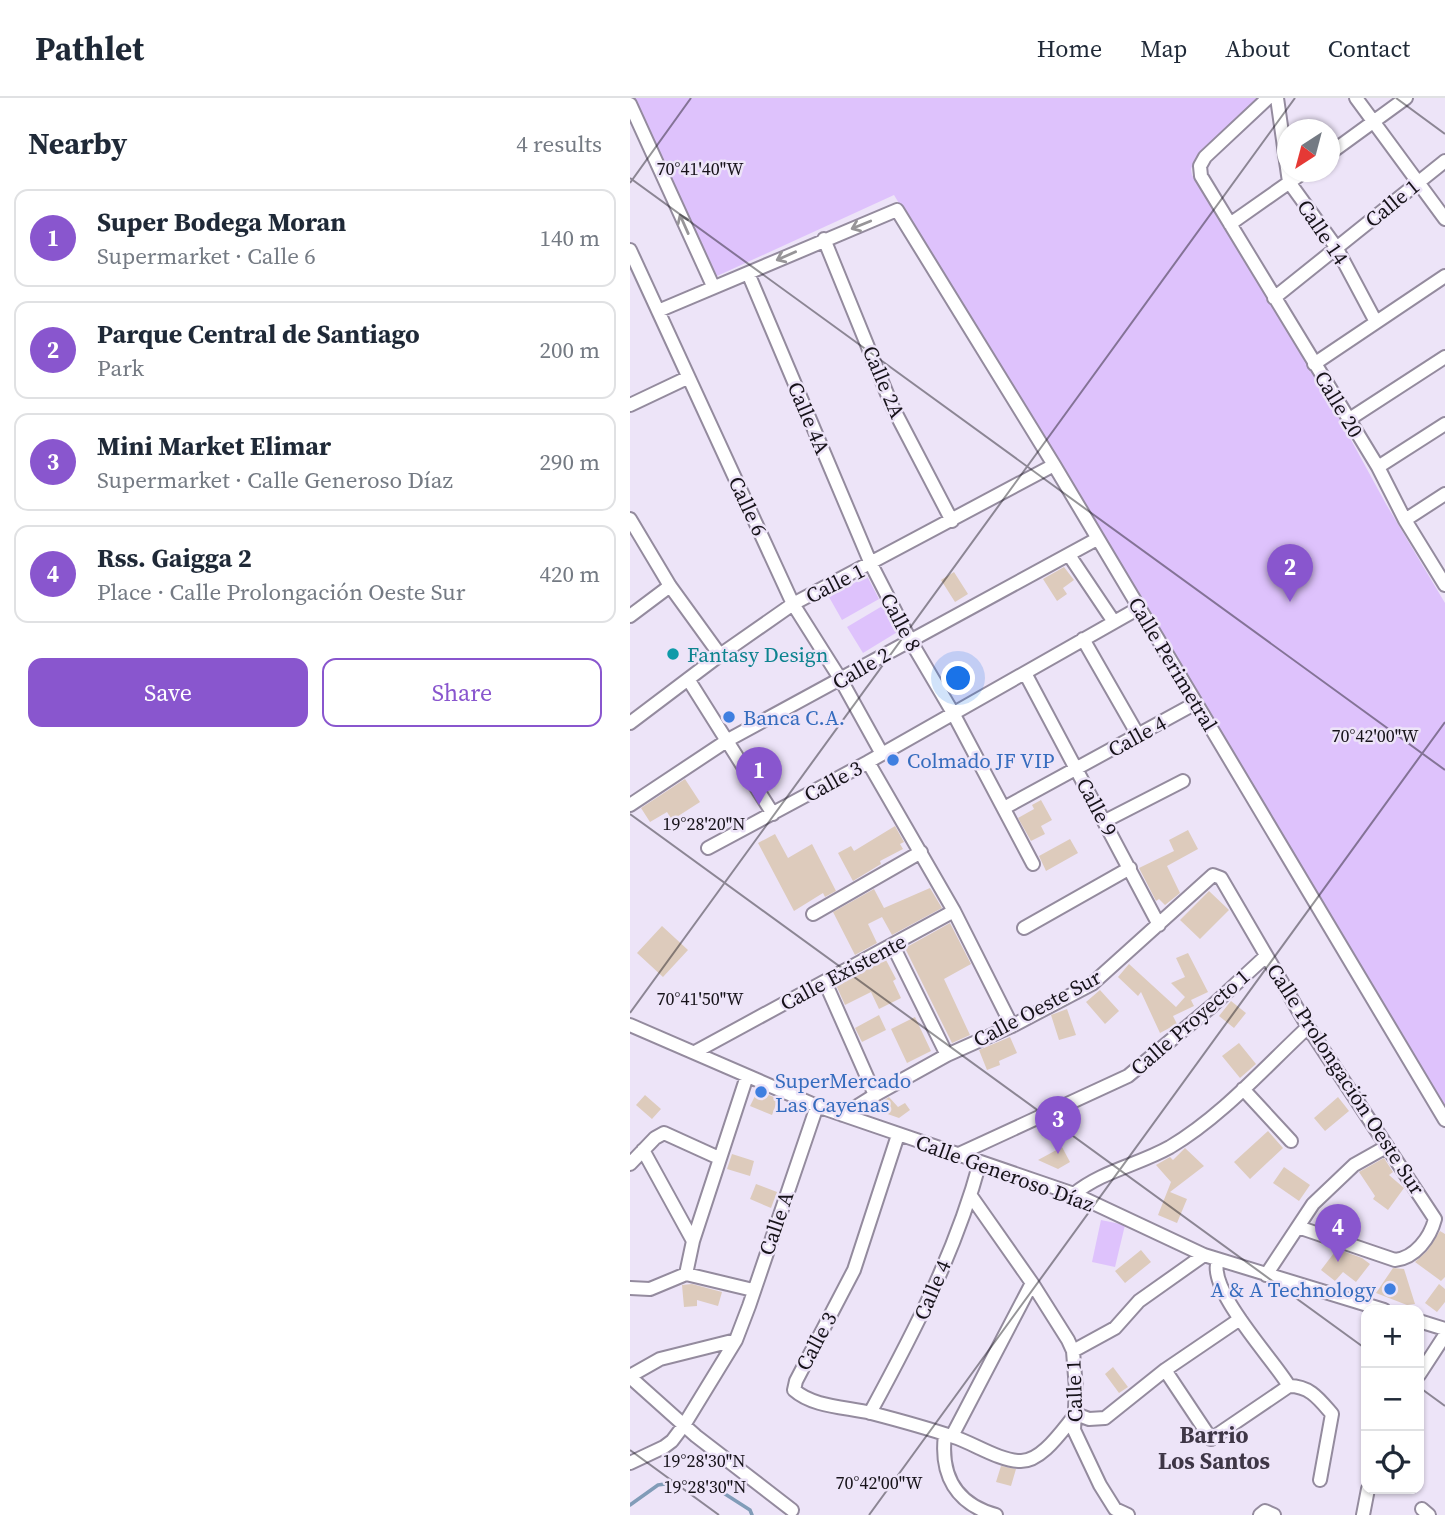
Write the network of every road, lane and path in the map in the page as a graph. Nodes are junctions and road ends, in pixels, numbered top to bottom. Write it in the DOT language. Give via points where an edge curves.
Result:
graph roads {
  1 [pos="1268,98"];
  2 [pos="1277,98"];
  3 [pos="1356,98"];
  4 [pos="1406,98"];
  5 [pos="630,104"];
  6 [pos="1280,119"];
  7 [pos="1374,124"];
  8 [pos="1340,147"];
  9 [pos="1445,161"];
  10 [pos="1289,182"];
  11 [pos="1418,182"];
  12 [pos="1445,219"];
  13 [pos="1230,224"];
  14 [pos="824,239"];
  15 [pos="1336,247"];
  16 [pos="630,250"];
  17 [pos="748,272"];
  18 [pos="1445,276"];
  19 [pos="713,286"];
  20 [pos="1274,298"];
  21 [pos="658,311"];
  22 [pos="1376,321"];
  23 [pos="1445,356"];
  24 [pos="1314,364"];
  25 [pos="687,378"];
  26 [pos="630,405"];
  27 [pos="1348,420"];
  28 [pos="1445,424"];
  29 [pos="1054,465"];
  30 [pos="1378,467"];
  31 [pos="1445,495"];
  32 [pos="630,519"];
  33 [pos="1405,520"];
  34 [pos="951,522"];
  35 [pos="1097,539"];
  36 [pos="1069,555"];
  37 [pos="871,564"];
  38 [pos="1445,583"];
  39 [pos="670,586"];
  40 [pos="793,604"];
  41 [pos="1139,608"];
  42 [pos="630,616"];
  43 [pos="1114,622"];
  44 [pos="1083,639"];
  45 [pos="909,640"];
  46 [pos="720,655"];
  47 [pos="1025,673"];
  48 [pos="688,679"];
  49 [pos="841,680"];
  50 [pos="1196,703"];
  51 [pos="953,713"];
  52 [pos="630,723"];
  53 [pos="1138,735"];
  54 [pos="728,740"];
  55 [pos="882,754"];
  56 [pos="868,762"];
  57 [pos="1077,769"];
  58 [pos="1183,781"];
  59 [pos="630,805"];
  60 [pos="1004,808"];
  61 [pos="773,814"];
  62 [pos="1105,821"];
  63 [pos="708,848"];
  64 [pos="921,852"];
  65 [pos="1032,864"];
  66 [pos="1130,868"];
  67 [pos="1213,876"];
  68 [pos="954,911"];
  69 [pos="813,914"];
  70 [pos="1159,925"];
  71 [pos="1024,928"];
  72 [pos="893,946"];
  73 [pos="1266,956"];
  74 [pos="825,982"];
  75 [pos="630,1025"];
  76 [pos="1012,1026"];
  77 [pos="1308,1027"];
  78 [pos="695,1052"];
  79 [pos="947,1055"];
  80 [pos="747,1076"];
  81 [pos="1243,1089"];
  82 [pos="875,1095"];
  83 [pos="817,1106"];
  84 [pos="843,1115"];
  85 [pos="1445,1121"];
  86 [pos="898,1135"];
  87 [pos="1291,1141"];
  88 [pos="1387,1147"];
  89 [pos="643,1150"];
  90 [pos="959,1154"];
  91 [pos="719,1157"];
  92 [pos="980,1162"];
  93 [pos="630,1164"];
  94 [pos="1074,1194"];
  95 [pos="971,1196"];
  96 [pos="1298,1227"];
  97 [pos="693,1241"];
  98 [pos="1204,1255"];
  99 [pos="1218,1260"];
  100 [pos="686,1273"];
  101 [pos="1266,1275"];
  102 [pos="1032,1283"];
  103 [pos="630,1288"];
  104 [pos="753,1290"];
  105 [pos="1367,1305"];
  106 [pos="1240,1319"];
  107 [pos="1424,1323"];
  108 [pos="1445,1329"];
  109 [pos="1445,1335"];
  110 [pos="736,1340"];
  111 [pos="1073,1352"];
  112 [pos="1424,1368"];
  113 [pos="1165,1370"];
  114 [pos="630,1377"];
  115 [pos="1289,1386"];
  116 [pos="870,1413"];
  117 [pos="1076,1414"];
  118 [pos="684,1425"];
  119 [pos="948,1435"];
  120 [pos="630,1463"];
  121 [pos="1320,1480"];
  122 [pos="1367,1494"];
  123 [pos="792,1510"];
  124 [pos="1111,1512"];
  125 [pos="996,1515"];
  126 [pos="1128,1515"];
  127 [pos="1260,1515"];
  128 [pos="1274,1515"];
  129 [pos="1363,1515"];
  1 -- 13 [label="street, Calle 20" via="1200,166 1200,176"];
  2 -- 6 [label="street, Calle 14"];
  3 -- 7 [label="street"];
  4 -- 7 [label="street"];
  19 -- 5 [label="street, one-way"];
  7 -- 8 [label="street"];
  7 -- 11 [label="street"];
  9 -- 11 [label="street, Calle 1"];
  10 -- 13 [label="street"];
  10 -- 15 [label="street, Calle 14"];
  11 -- 12 [label="street"];
  11 -- 15 [label="street, Calle 1"];
  13 -- 20 [label="street, Calle 20"];
  14 -- 17 [label="street, one-way"];
  29 -- 14 [label="street, Calle Perimetral, one-way" via="897,210"];
  14 -- 34 [label="street, Calle 2A" via="892,406"];
  15 -- 20 [label="street, Calle 1"];
  15 -- 22 [label="street, Calle 14"];
  16 -- 21 [label="street, Calle 6"];
  17 -- 19 [label="street"];
  17 -- 37 [label="street, Calle 4A"];
  18 -- 22 [label="street"];
  19 -- 21 [label="street"];
  20 -- 24 [label="street, Calle 20"];
  21 -- 25 [label="street, Calle 6"];
  22 -- 24 [label="street"];
  23 -- 27 [label="street"];
  24 -- 27 [label="street, Calle 20"];
  25 -- 26 [label="street"];
  25 -- 40 [label="street, Calle 6"];
  27 -- 30 [label="street, Calle 20"];
  28 -- 30 [label="street"];
  29 -- 34 [label="street, Calle 1"];
  29 -- 35 [label="street, Calle Perimetral"];
  30 -- 33 [label="street, Calle 20"];
  31 -- 33 [label="street"];
  32 -- 39 [label="street"];
  33 -- 38 [label="street, Calle 20"];
  34 -- 37 [label="street, Calle 1"];
  35 -- 36 [label="street, Calle 2"];
  35 -- 41 [label="street, Calle Perimetral"];
  36 -- 43 [label="street"];
  36 -- 45 [label="street, Calle 2"];
  37 -- 40 [label="street, Calle 1"];
  37 -- 45 [label="street, Calle 8"];
  39 -- 42 [label="street"];
  39 -- 46 [label="street"];
  40 -- 46 [label="street, Calle 1"];
  40 -- 49 [label="street, Calle 6"];
  41 -- 43 [label="street, Calle 3"];
  41 -- 50 [label="street, Calle Perimetral"];
  43 -- 44 [label="street, Calle 3"];
  44 -- 47 [label="street, Calle 3"];
  44 -- 53 [label="street"];
  45 -- 49 [label="street, Calle 2"];
  45 -- 51 [label="street, Calle 8"];
  46 -- 48 [label="street, Calle 1"];
  47 -- 51 [label="street, Calle 3"];
  47 -- 57 [label="street, Calle 9"];
  48 -- 52 [label="street, Calle 1"];
  48 -- 54 [label="street"];
  49 -- 54 [label="street, Calle 2"];
  49 -- 55 [label="street, Calle 6"];
  50 -- 53 [label="street, Calle 4"];
  50 -- 85 [label="street, Calle Perimetral"];
  51 -- 55 [label="street, Calle 3"];
  51 -- 60 [label="street, Calle 8"];
  53 -- 57 [label="street, Calle 4"];
  54 -- 59 [label="street, Calle 2"];
  54 -- 61 [label="street"];
  55 -- 56 [label="street, Calle 3"];
  56 -- 61 [label="street, Calle 3"];
  56 -- 64 [label="street"];
  57 -- 60 [label="street, Calle 4"];
  57 -- 62 [label="street, Calle 9"];
  58 -- 62 [label="street"];
  60 -- 65 [label="street, Calle 8"];
  61 -- 63 [label="street, Calle 3"];
  62 -- 66 [label="street, Calle 9"];
  64 -- 68 [label="street"];
  64 -- 69 [label="street"];
  66 -- 70 [label="street, Calle 9"];
  66 -- 71 [label="street"];
  67 -- 70 [label="street, Calle Oeste Sur"];
  67 -- 73 [label="street, Calle Prolongación Oeste Sur" via="1221,878"];
  68 -- 72 [label="street, Calle Existente"];
  68 -- 76 [label="street"];
  70 -- 76 [label="street, Calle Oeste Sur" via="1092,984"];
  72 -- 74 [label="street, Calle Existente"];
  72 -- 79 [label="street"];
  73 -- 77 [label="street, Calle Prolongación Oeste Sur"];
  73 -- 90 [label="street, Calle Proyecto 1" via="1128,1076"];
  74 -- 78 [label="street, Calle Existente"];
  74 -- 82 [label="street"];
  75 -- 78 [label="street, Calle Generoso Díaz"];
  76 -- 79 [label="street, Calle Oeste Sur"];
  77 -- 81 [label="street"];
  77 -- 88 [label="street, Calle Prolongación Oeste Sur"];
  78 -- 80 [label="street, Calle Generoso Díaz"];
  79 -- 82 [label="street, Calle Oeste Sur"];
  80 -- 83 [label="street, Calle Generoso Díaz"];
  80 -- 91 [label="street"];
  81 -- 87 [label="street"];
  81 -- 94 [label="street" via="1171,1146 1100,1176"];
  82 -- 84 [label="street, Calle Oeste Sur"];
  83 -- 84 [label="street, Calle Generoso Díaz"];
  83 -- 104 [label="street, Calle A"];
  84 -- 86 [label="street, Calle Generoso Díaz"];
  86 -- 90 [label="street, Calle Generoso Díaz"];
  86 -- 116 [label="street, Calle 3" via="854,1270 794,1390 803,1399"];
  88 -- 96 [label="street" via="1354,1165 1330,1186"];
  88 -- 96 [label="street, Calle Prolongación Oeste Sur" via="1435,1219 1413,1255 1395,1260"];
  89 -- 91 [label="street" via="664,1133"];
  89 -- 93 [label="street"];
  89 -- 97 [label="street"];
  90 -- 92 [label="street, Calle Generoso Díaz"];
  91 -- 97 [label="street"];
  92 -- 94 [label="street, Calle Generoso Díaz"];
  92 -- 95 [label="street, Calle 4"];
  94 -- 98 [label="street, Calle Generoso Díaz"];
  95 -- 102 [label="street, Calle 1"];
  95 -- 116 [label="street, Calle 4" via="924,1312"];
  96 -- 101 [label="street"];
  97 -- 100 [label="street"];
  98 -- 99 [label="street, Calle Generoso Díaz"];
  98 -- 111 [label="street" via="1139,1301 1115,1328"];
  99 -- 101 [label="street, Calle Generoso Díaz"];
  99 -- 106 [label="street" via="1215,1272"];
  100 -- 103 [label="street" via="650,1289"];
  100 -- 104 [label="street"];
  101 -- 105 [label="street, Calle Generoso Díaz"];
  102 -- 111 [label="street, Calle 1"];
  102 -- 119 [label="street"];
  104 -- 110 [label="street, Calle A"];
  106 -- 113 [label="street"];
  106 -- 115 [label="street"];
  107 -- 108 [label="street"];
  109 -- 112 [label="street"];
  110 -- 114 [label="street" via="660,1359"];
  110 -- 118 [label="street, Calle A"];
  111 -- 117 [label="street, Calle 1"];
  113 -- 115 [label="street" via="1211,1439"];
  113 -- 117 [label="street" via="1105,1418"];
  114 -- 118 [label="street"];
  115 -- 121 [label="street" via="1302,1386 1332,1414"];
  116 -- 119 [label="street"];
  117 -- 119 [label="street" via="1044,1449 1020,1462"];
  117 -- 124 [label="street, Calle 1" via="1074,1430"];
  118 -- 120 [label="street, Calle A" via="666,1446"];
  118 -- 123 [label="street"];
  119 -- 125 [label="street" via="942,1454 960,1497"];
  122 -- 129 [label="street"];
  124 -- 126 [label="street, Calle 1"];
  127 -- 128 [label="street" via="1265,1511"];
}
